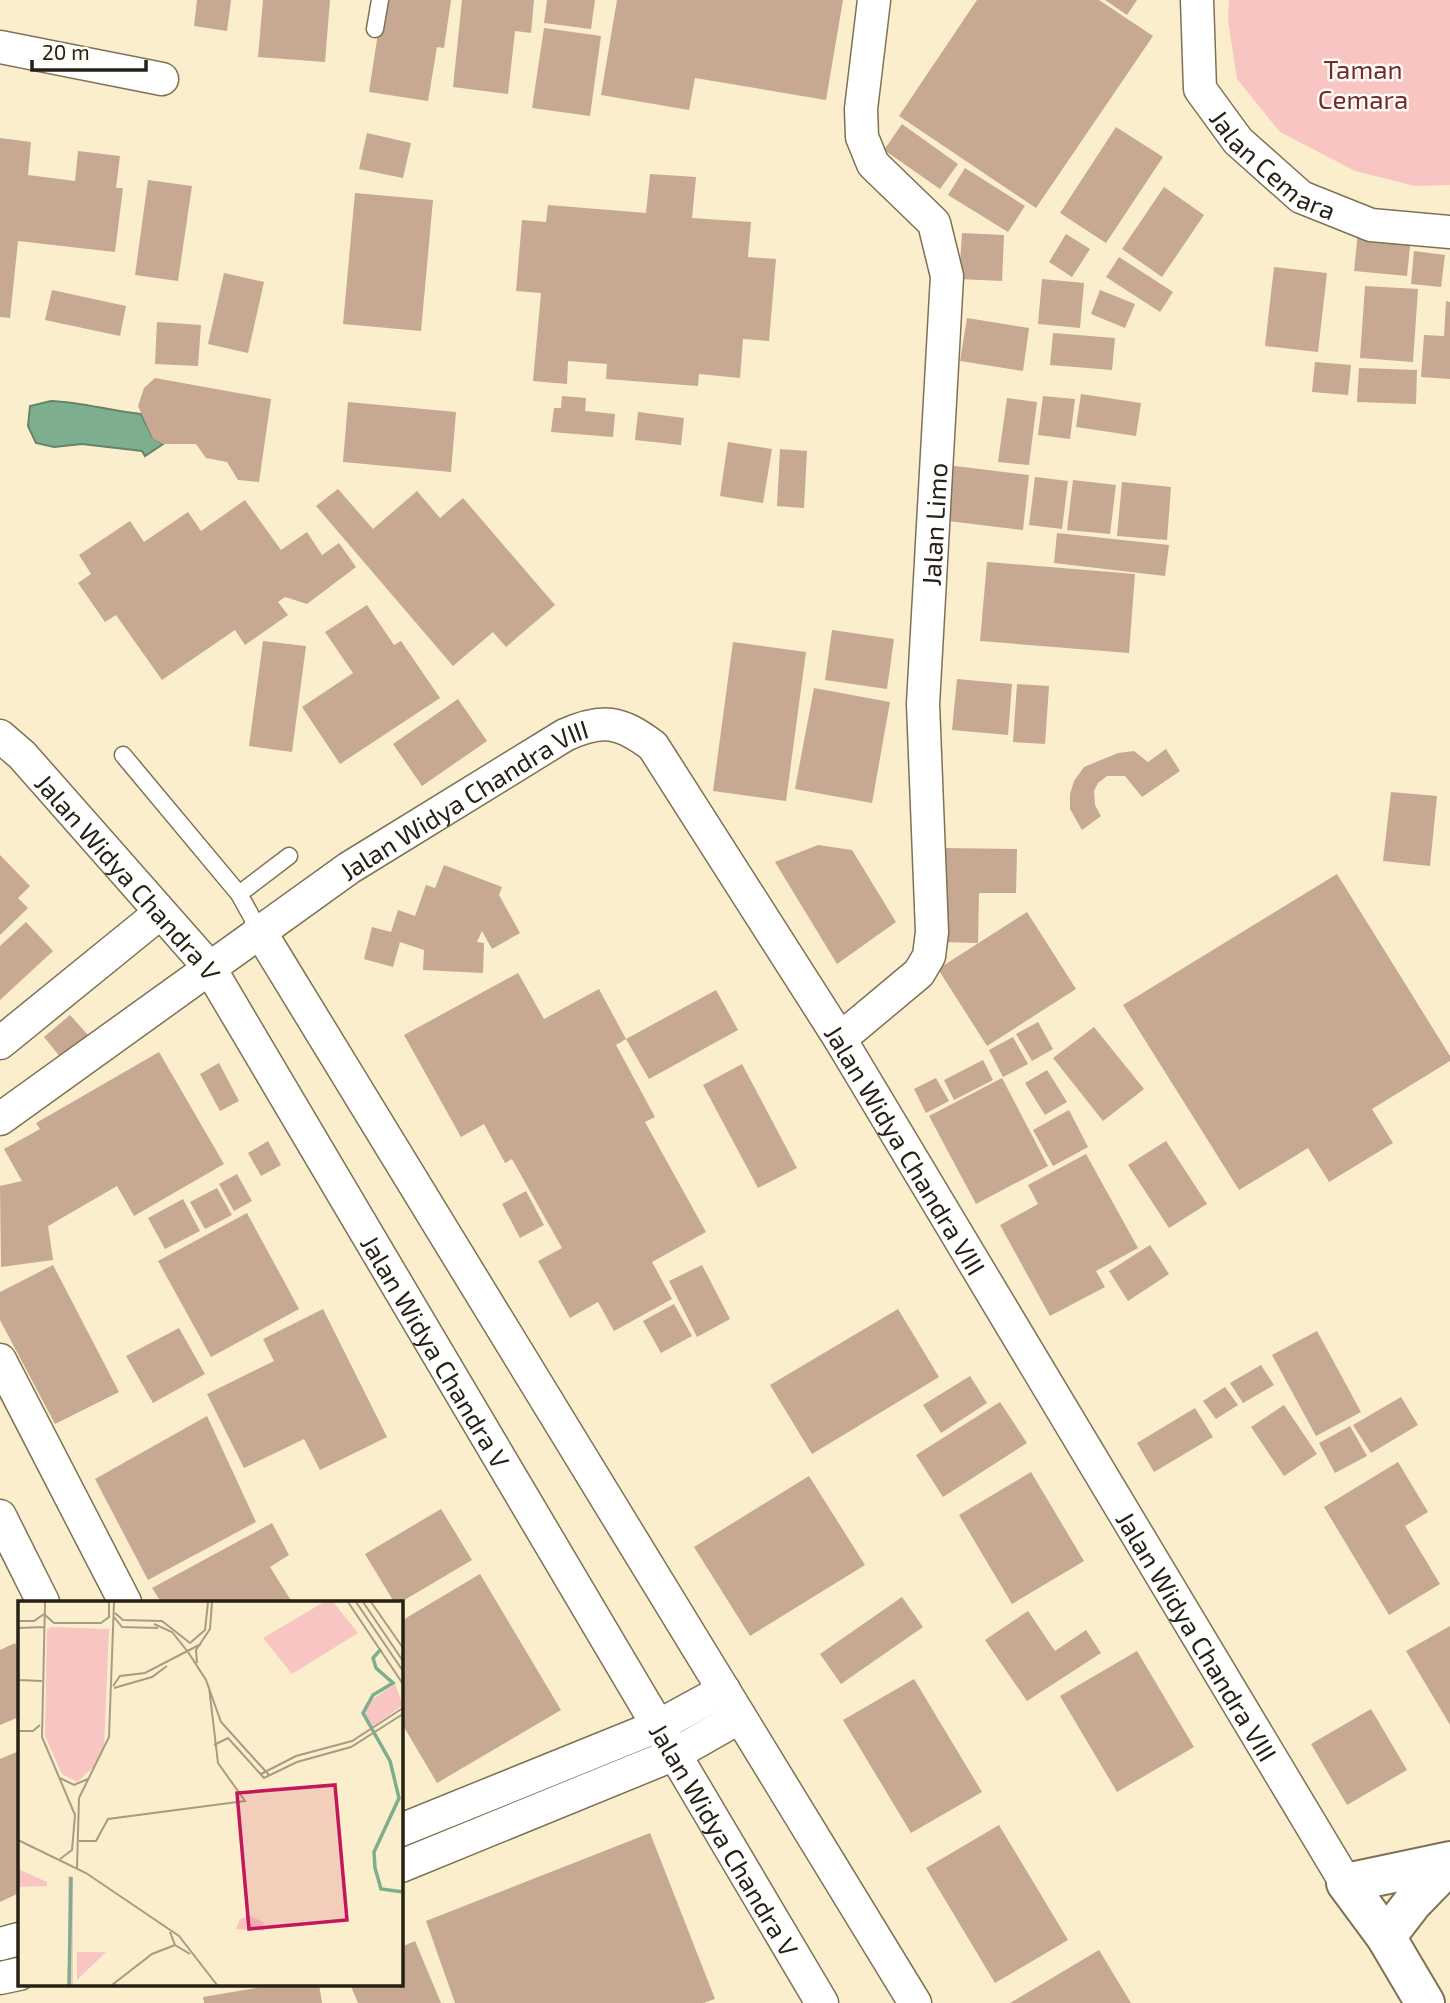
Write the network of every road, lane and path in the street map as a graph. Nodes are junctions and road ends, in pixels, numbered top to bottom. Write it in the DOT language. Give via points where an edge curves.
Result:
graph roads {
  1 [pos="380,0"];
  2 [pos="874,0"];
  3 [pos="1198,0"];
  4 [pos="375,29"];
  5 [pos="0,47"];
  6 [pos="162,79"];
  7 [pos="1450,232"];
  8 [pos="0,736"];
  9 [pos="123,755"];
  10 [pos="289,856"];
  11 [pos="239,894"];
  12 [pos="160,913"];
  13 [pos="260,930"];
  14 [pos="209,967"];
  15 [pos="840,1039"];
  16 [pos="0,1043"];
  17 [pos="0,1119"];
  18 [pos="0,1360"];
  19 [pos="0,1516"];
  20 [pos="42,1601"];
  21 [pos="124,1601"];
  22 [pos="724,1690"];
  23 [pos="740,1717"];
  24 [pos="658,1726"];
  25 [pos="675,1754"];
  26 [pos="402,1830"];
  27 [pos="1450,1863"];
  28 [pos="402,1866"];
  29 [pos="1346,1883"];
  30 [pos="1386,1937"];
  31 [pos="18,1939"];
  32 [pos="0,1944"];
  33 [pos="18,1974"];
  34 [pos="0,1978"];
  35 [pos="822,2003"];
  36 [pos="915,2003"];
  37 [pos="1425,2003"];
  1 -- 4 [label="lane"];
  2 -- 15 [label="street, Jalan Limo" via="862,137 873,164 934,223 947,276 923,704 932,932 929,956 919,973"];
  3 -- 7 [label="street, Jalan Cemara" via="1200,89 1238,141 1301,197 1371,225"];
  5 -- 6 [label="street"];
  8 -- 12 [label="street, Jalan Widya Chandra V" via="22,755"];
  9 -- 11 [label="lane"];
  10 -- 11 [label="lane"];
  11 -- 13 [label="lane"];
  12 -- 14 [label="street, Jalan Widya Chandra V"];
  12 -- 16 [label="street"];
  13 -- 14 [label="street, Jalan Widya Chandra VIII"];
  13 -- 15 [label="street, Jalan Widya Chandra VIII" via="349,868 565,735 603,722 631,730 653,746"];
  13 -- 22 [label="street"];
  14 -- 17 [label="street, Jalan Widya Chandra VIII"];
  14 -- 24 [label="street, Jalan Widya Chandra V"];
  15 -- 29 [label="street, Jalan Widya Chandra VIII"];
  18 -- 21 [label="street"];
  19 -- 20 [label="street"];
  22 -- 23 [label="street"];
  22 -- 24 [label="street"];
  23 -- 25 [label="street"];
  23 -- 36 [label="street"];
  24 -- 25 [label="street, Jalan Widya Chandra V"];
  24 -- 26 [label="street"];
  25 -- 28 [label="street"];
  25 -- 35 [label="street, Jalan Widya Chandra V"];
  27 -- 29 [label="street"];
  27 -- 30 [label="street"];
  29 -- 30 [label="street, Jalan Widya Chandra VIII"];
  30 -- 37 [label="street, Jalan Widya Chandra VIII"];
  31 -- 32 [label="street"];
  33 -- 34 [label="street"];
}
